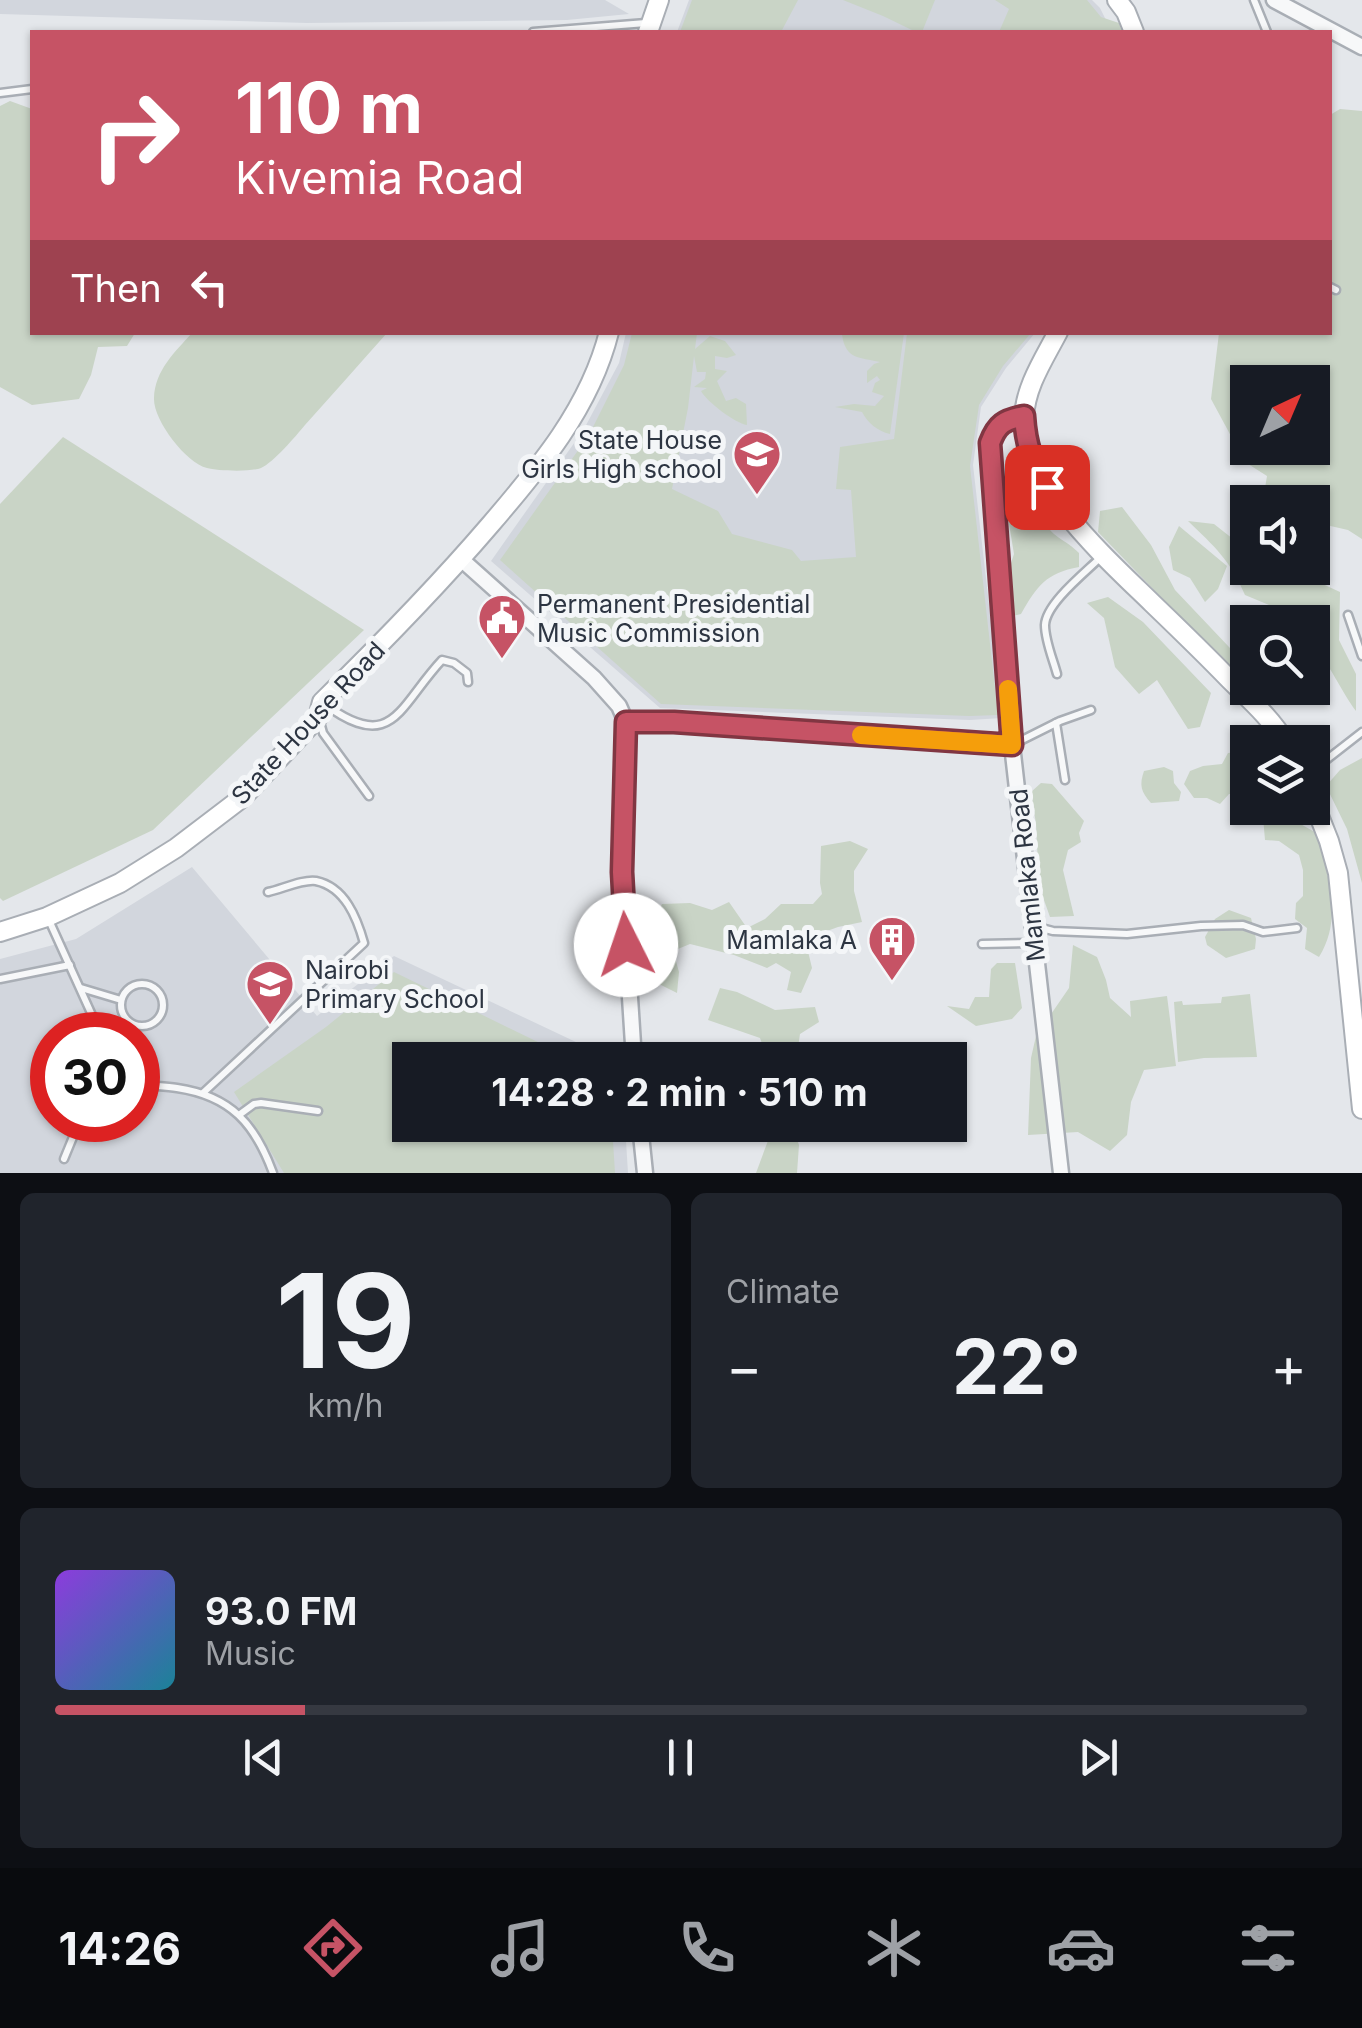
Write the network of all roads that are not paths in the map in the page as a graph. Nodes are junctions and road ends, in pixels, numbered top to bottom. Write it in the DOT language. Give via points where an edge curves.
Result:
graph roads {
  1 [pos="659,0"];
  2 [pos="1254,0"];
  3 [pos="1274,0"];
  4 [pos="1127,4"];
  5 [pos="649,28"];
  6 [pos="591,30"];
  7 [pos="1134,30"];
  8 [pos="1265,30"];
  9 [pos="1330,30"];
  10 [pos="1332,31"];
  11 [pos="1362,47"];
  12 [pos="30,89"];
  13 [pos="0,92"];
  14 [pos="608,335"];
  15 [pos="1056,335"];
  16 [pos="1024,416"];
  17 [pos="1103,555"];
  18 [pos="461,559"];
  19 [pos="1348,614"];
  20 [pos="1362,656"];
  21 [pos="1057,674"];
  22 [pos="468,682"];
  23 [pos="320,709"];
  24 [pos="1090,710"];
  25 [pos="626,722"];
  26 [pos="1056,723"];
  27 [pos="1270,725"];
  28 [pos="1362,732"];
  29 [pos="1012,745"];
  30 [pos="1330,757"];
  31 [pos="1066,780"];
  32 [pos="369,796"];
  33 [pos="1323,825"];
  34 [pos="268,892"];
  35 [pos="47,917"];
  36 [pos="1032,926"];
  37 [pos="1297,928"];
  38 [pos="0,932"];
  39 [pos="1034,943"];
  40 [pos="982,944"];
  41 [pos="70,965"];
  42 [pos="0,980"];
  43 [pos="82,988"];
  44 [pos="121,1000"];
  45 [pos="1356,1004"];
  46 [pos="92,1012"];
  47 [pos="633,1042"];
  48 [pos="160,1087"];
  49 [pos="203,1093"];
  50 [pos="1362,1109"];
  51 [pos="318,1111"];
  52 [pos="239,1115"];
  53 [pos="71,1142"];
  54 [pos="641,1142"];
  55 [pos="64,1158"];
  56 [pos="273,1173"];
  57 [pos="644,1173"];
  58 [pos="1061,1173"];
  1 -- 5 [label="street"];
  2 -- 8 [label="lane"];
  3 -- 9 [label="street"];
  4 -- 7 [label="street"];
  5 -- 6 [label="lane"];
  10 -- 11 [label="street"];
  12 -- 13 [label="lane"];
  14 -- 18 [label="street, State House Road" via="564,432"];
  15 -- 16 [label="street" via="1035,374"];
  16 -- 17 [label="street" via="1025,441 1040,476"];
  16 -- 29 [label="street, Mamlaka Road" via="1006,420 990,443"];
  17 -- 21 [label="lane" via="1045,620"];
  17 -- 27 [label="street"];
  18 -- 23 [label="street, State House Road"];
  18 -- 25 [label="street" via="594,678"];
  19 -- 20 [label="lane"];
  22 -- 23 [label="lane" via="467,673 442,660 382,725 364,726"];
  23 -- 32 [label="lane" via="324,733"];
  23 -- 35 [label="street, State House Road" via="244,797 120,883"];
  24 -- 26 [label="lane"];
  25 -- 29 [label="street"];
  25 -- 47 [label="street" via="622,872"];
  26 -- 29 [label="lane"];
  26 -- 31 [label="lane"];
  28 -- 30 [label="lane"];
  29 -- 36 [label="street, Mamlaka Road"];
  33 -- 45 [label="street" via="1338,873"];
  34 -- 49 [label="lane" via="314,880 336,890 357,917 364,943"];
  35 -- 38 [label="street, State House Road"];
  35 -- 41 [label="lane"];
  36 -- 37 [label="lane" via="1126,934 1201,926"];
  36 -- 39 [label="street, Mamlaka Road"];
  39 -- 40 [label="lane"];
  39 -- 58 [label="street, Mamlaka Road"];
  41 -- 42 [label="lane"];
  41 -- 43 [label="lane"];
  43 -- 44 [label="lane"];
  43 -- 46 [label="lane"];
  44 -- 44 [label="lane" via="129,988 150,985 162,1009 154,1021 134,1024"];
  45 -- 50 [label="street"];
  48 -- 49 [label="lane"];
  49 -- 52 [label="lane"];
  51 -- 52 [label="lane" via="254,1104"];
  52 -- 56 [label="lane"];
  53 -- 55 [label="lane"];
  54 -- 57 [label="street"];
}
